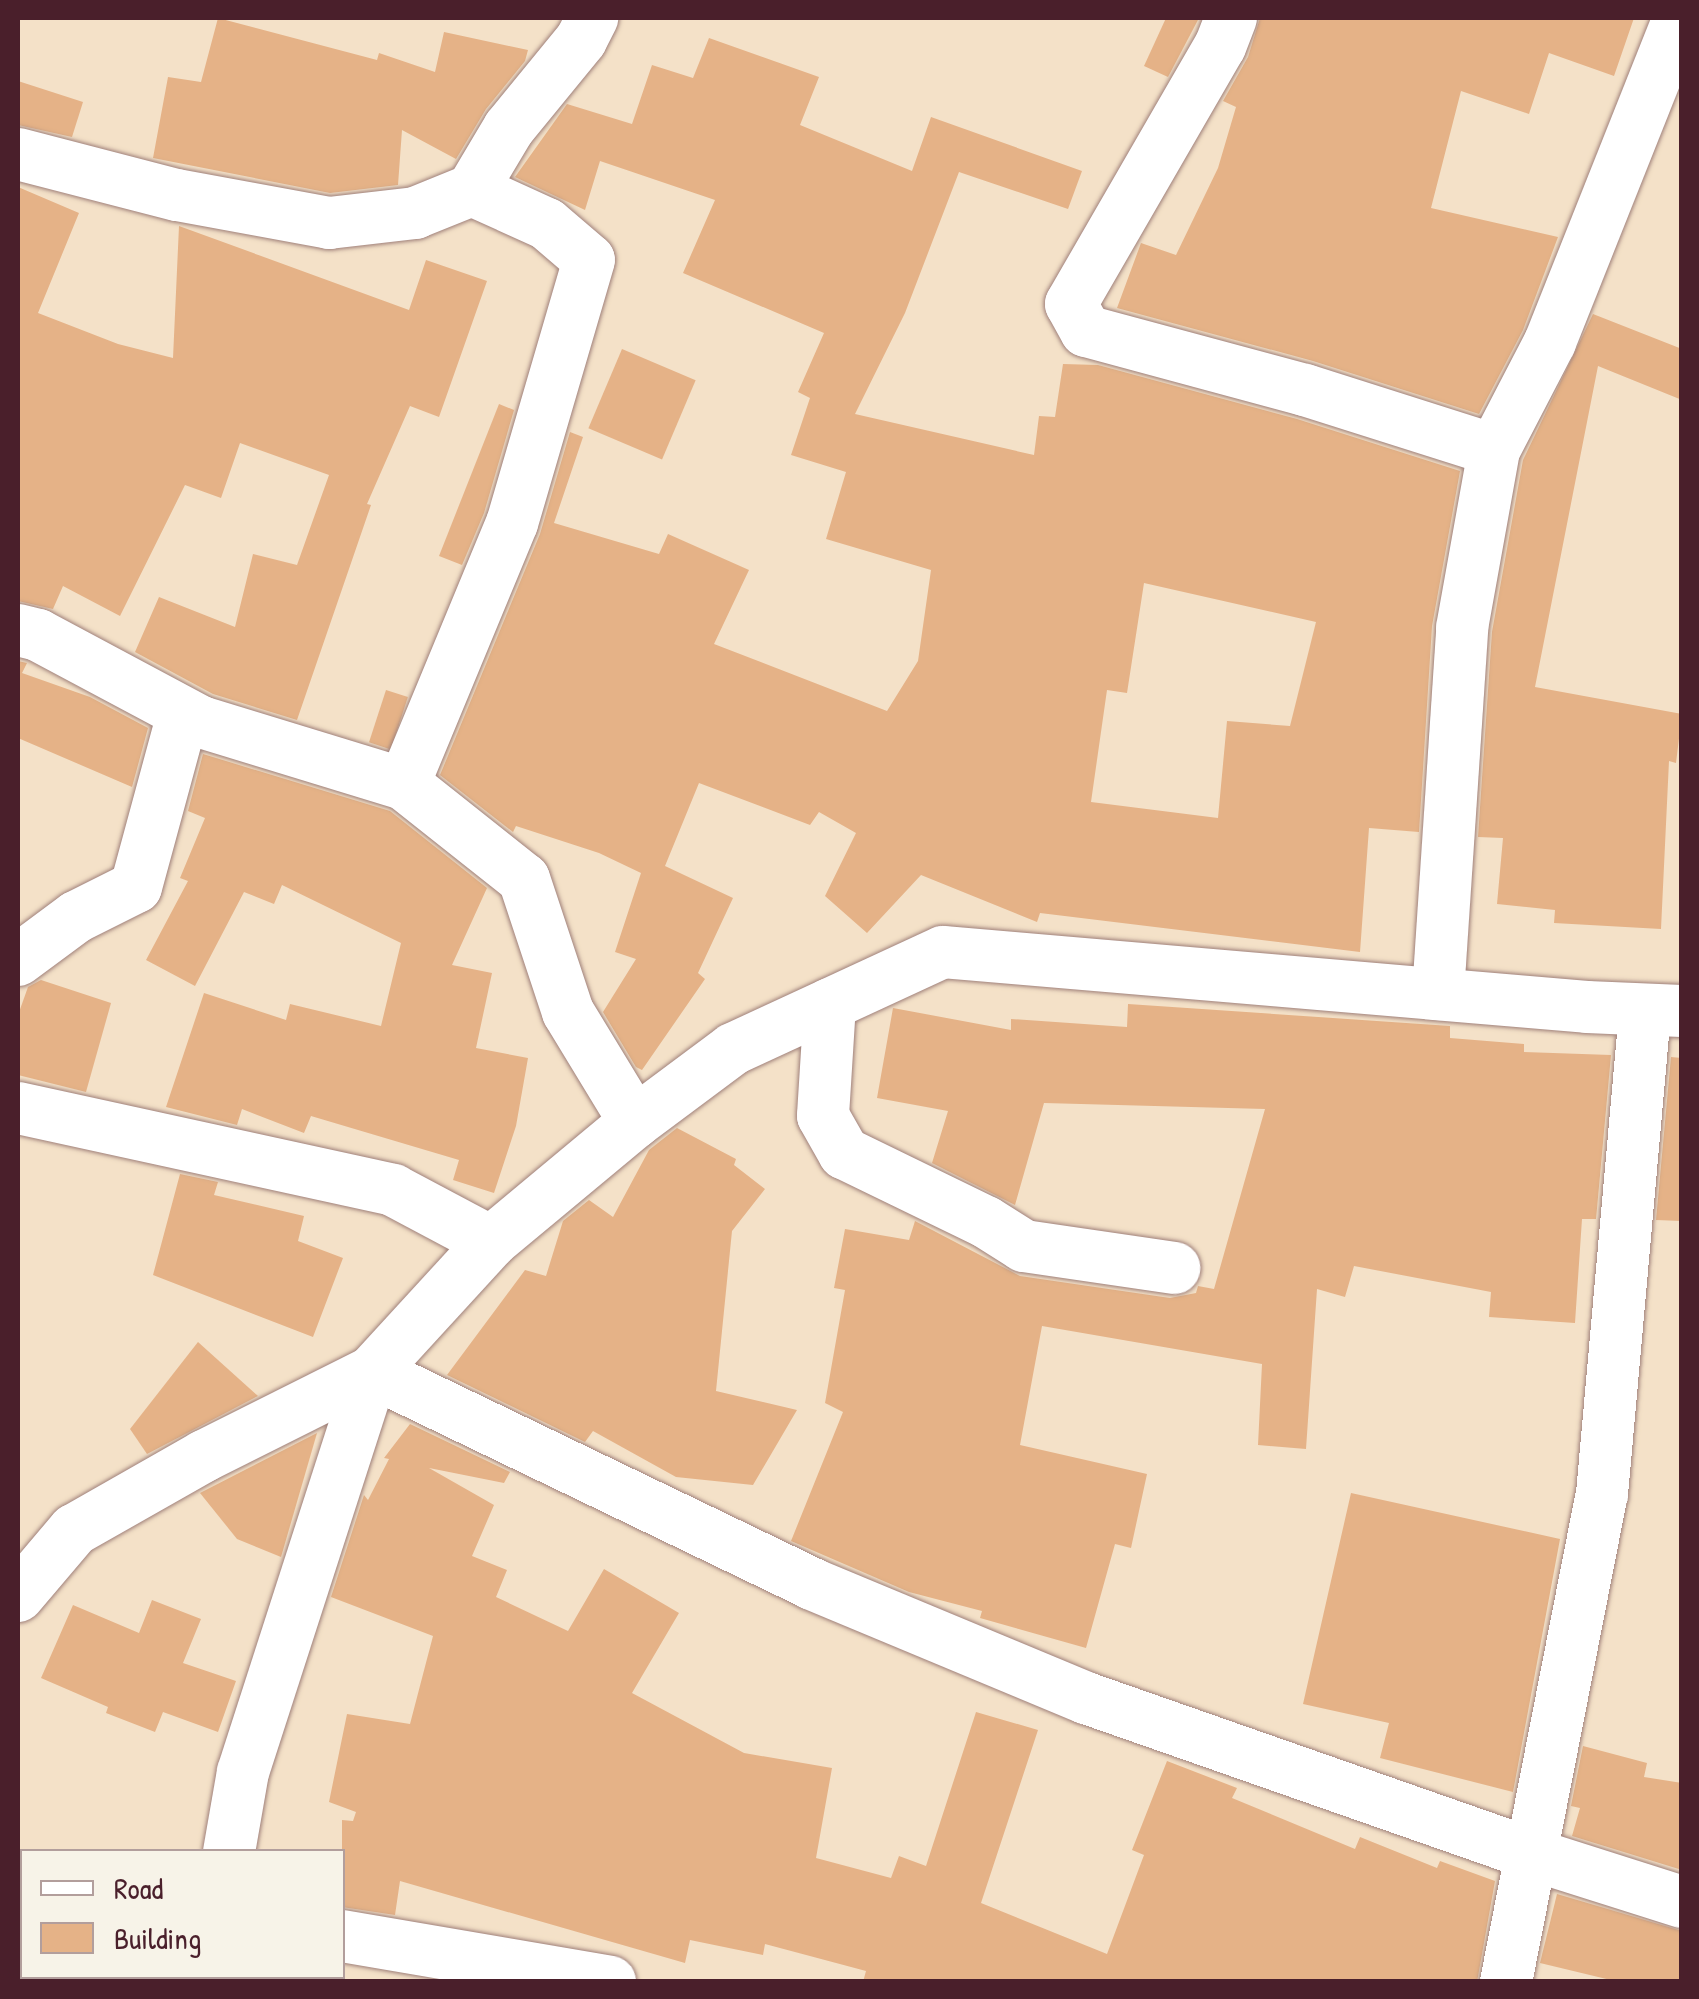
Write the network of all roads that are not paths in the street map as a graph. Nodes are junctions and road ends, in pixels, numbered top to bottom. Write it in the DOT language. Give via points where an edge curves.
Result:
graph roads {
  1 [pos="592,18"];
  2 [pos="1232,18"];
  3 [pos="1678,18"];
  4 [pos="18,154"];
  5 [pos="472,190"];
  6 [pos="1494,450"];
  7 [pos="18,630"];
  8 [pos="201,722"];
  9 [pos="404,784"];
  10 [pos="18,960"];
  11 [pos="1438,994"];
  12 [pos="830,1004"];
  13 [pos="1663,1011"];
  14 [pos="18,1108"];
  15 [pos="635,1122"];
  16 [pos="491,1242"];
  17 [pos="1174,1268"];
  18 [pos="372,1372"];
  19 [pos="18,1596"];
  20 [pos="230,1849"];
  21 [pos="1534,1856"];
  22 [pos="1682,1902"];
  23 [pos="345,1937"];
  24 [pos="610,1982"];
  25 [pos="1506,1982"];
  1 -- 5 [label="street"];
  2 -- 6 [label="street" via="1071,304 1086,331"];
  3 -- 6 [label="street" via="1550,342"];
  4 -- 5 [label="street" via="177,195 329,223 415,213"];
  5 -- 9 [label="street" via="547,224 589,260 512,523"];
  6 -- 11 [label="street" via="1462,628"];
  7 -- 8 [label="street"];
  8 -- 9 [label="street"];
  8 -- 10 [label="street" via="181,721 136,887 76,918"];
  9 -- 15 [label="street" via="524,878 568,1012"];
  11 -- 12 [label="street" via="943,952"];
  11 -- 13 [label="street"];
  12 -- 15 [label="street" via="733,1049"];
  12 -- 17 [label="street" via="822,1116 844,1152 1024,1246"];
  13 -- 21 [label="street" via="1602,1494"];
  14 -- 16 [label="street" via="393,1190"];
  15 -- 16 [label="street"];
  16 -- 18 [label="street"];
  18 -- 19 [label="street" via="74,1530"];
  18 -- 20 [label="street" via="243,1772"];
  18 -- 21 [label="street" via="812,1584 1086,1698"];
  21 -- 22 [label="street"];
  21 -- 25 [label="street"];
  23 -- 24 [label="street"];
}
